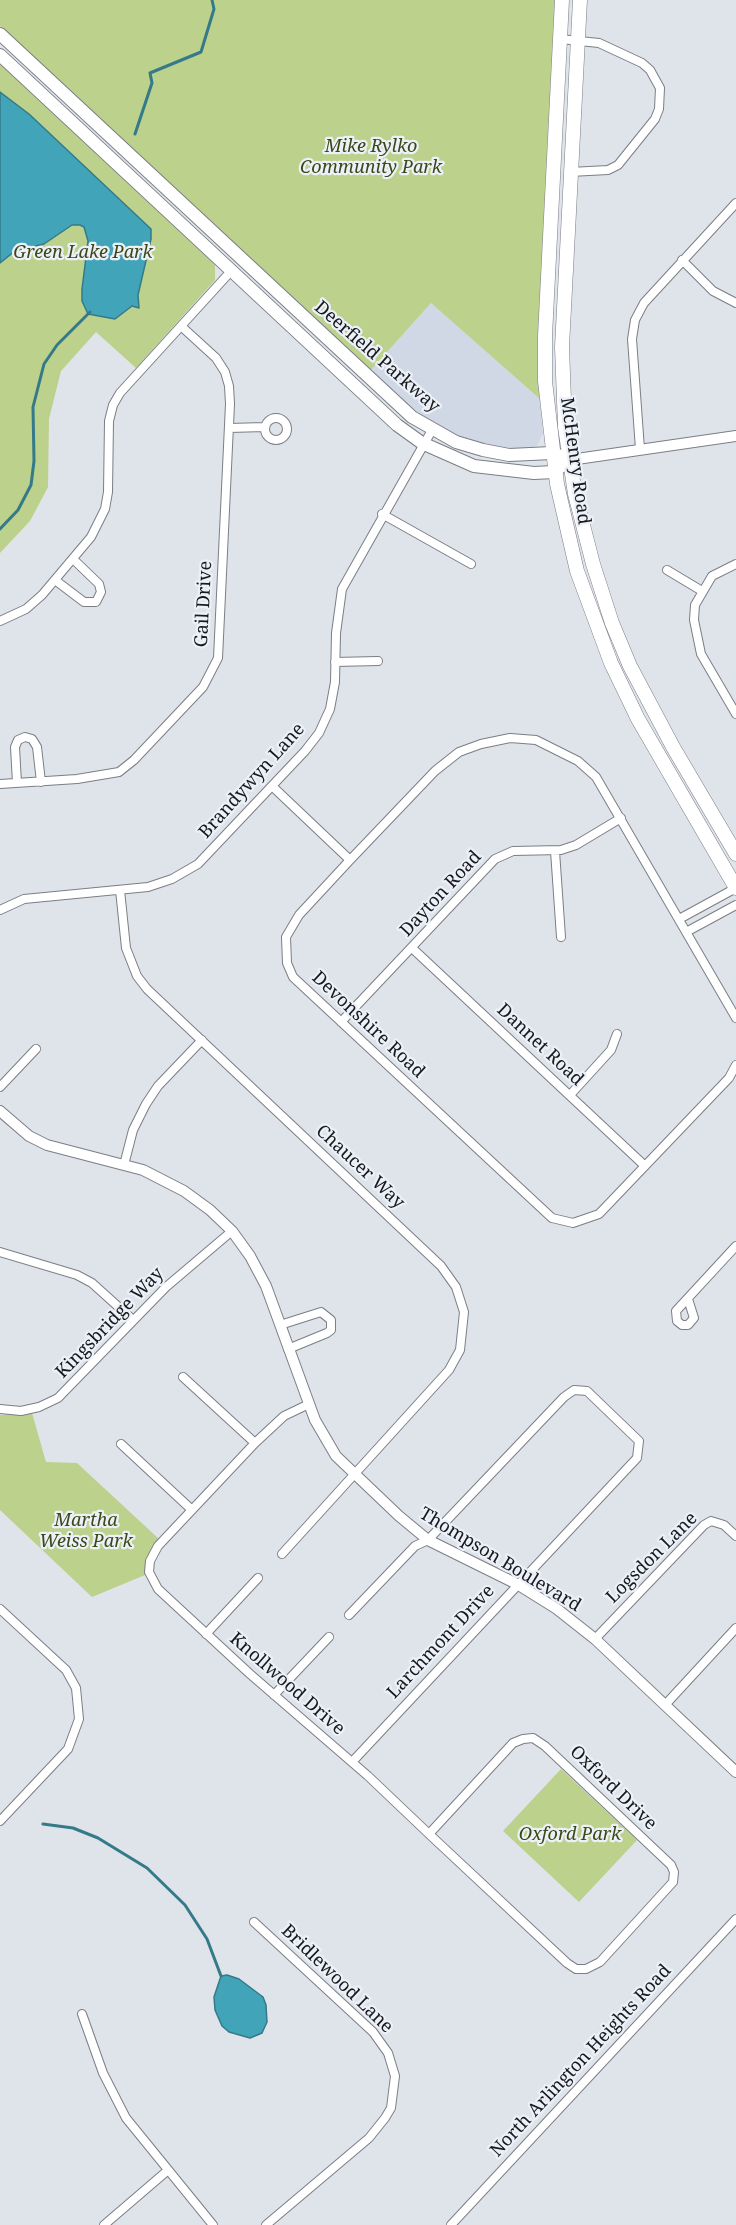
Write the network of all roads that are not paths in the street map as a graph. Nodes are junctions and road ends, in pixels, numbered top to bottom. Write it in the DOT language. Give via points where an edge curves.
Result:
graph roads {
  1 [pos="562,0"];
  2 [pos="580,0"];
  3 [pos="0,34"];
  4 [pos="560,39"];
  5 [pos="578,41"];
  6 [pos="0,55"];
  7 [pos="570,172"];
  8 [pos="736,203"];
  9 [pos="682,260"];
  10 [pos="231,270"];
  11 [pos="736,303"];
  12 [pos="181,326"];
  13 [pos="265,427"];
  14 [pos="229,428"];
  15 [pos="432,430"];
  16 [pos="736,436"];
  17 [pos="422,443"];
  18 [pos="640,449"];
  19 [pos="552,453"];
  20 [pos="570,460"];
  21 [pos="554,472"];
  22 [pos="382,514"];
  23 [pos="73,559"];
  24 [pos="471,564"];
  25 [pos="736,564"];
  26 [pos="667,570"];
  27 [pos="55,579"];
  28 [pos="702,591"];
  29 [pos="0,621"];
  30 [pos="378,661"];
  31 [pos="335,662"];
  32 [pos="736,714"];
  33 [pos="41,782"];
  34 [pos="17,783"];
  35 [pos="0,784"];
  36 [pos="272,786"];
  37 [pos="621,818"];
  38 [pos="555,850"];
  39 [pos="736,854"];
  40 [pos="350,860"];
  41 [pos="736,888"];
  42 [pos="120,890"];
  43 [pos="736,905"];
  44 [pos="0,910"];
  45 [pos="681,918"];
  46 [pos="688,931"];
  47 [pos="561,937"];
  48 [pos="412,948"];
  49 [pos="736,1018"];
  50 [pos="341,1022"];
  51 [pos="617,1034"];
  52 [pos="202,1040"];
  53 [pos="36,1049"];
  54 [pos="736,1065"];
  55 [pos="0,1087"];
  56 [pos="570,1095"];
  57 [pos="0,1111"];
  58 [pos="124,1165"];
  59 [pos="645,1166"];
  60 [pos="232,1232"];
  61 [pos="736,1246"];
  62 [pos="0,1252"];
  63 [pos="688,1299"];
  64 [pos="133,1320"];
  65 [pos="280,1325"];
  66 [pos="288,1349"];
  67 [pos="183,1377"];
  68 [pos="309,1404"];
  69 [pos="0,1409"];
  70 [pos="255,1443"];
  71 [pos="121,1444"];
  72 [pos="354,1475"];
  73 [pos="192,1510"];
  74 [pos="736,1536"];
  75 [pos="428,1540"];
  76 [pos="282,1554"];
  77 [pos="258,1578"];
  78 [pos="517,1584"];
  79 [pos="0,1609"];
  80 [pos="349,1616"];
  81 [pos="736,1628"];
  82 [pos="206,1634"];
  83 [pos="329,1637"];
  84 [pos="595,1640"];
  85 [pos="274,1695"];
  86 [pos="664,1705"];
  87 [pos="352,1762"];
  88 [pos="736,1772"];
  89 [pos="0,1821"];
  90 [pos="429,1834"];
  91 [pos="736,1919"];
  92 [pos="254,1922"];
  93 [pos="586,1969"];
  94 [pos="82,2014"];
  95 [pos="167,2171"];
  96 [pos="104,2225"];
  97 [pos="213,2225"];
  98 [pos="266,2225"];
  99 [pos="451,2225"];
  1 -- 4 [label="main road, McHenry Road"];
  2 -- 5 [label="main road, McHenry Road"];
  3 -- 15 [label="main road, Deerfield Parkway" via="405,410"];
  4 -- 5 [label="street"];
  4 -- 19 [label="main road, McHenry Road" via="545,336"];
  5 -- 7 [label="main road, McHenry Road"];
  5 -- 7 [label="street" via="599,43 642,63 656,79 661,98 655,119 618,165 608,170"];
  6 -- 10 [label="main road, Deerfield Parkway"];
  7 -- 20 [label="main road, McHenry Road" via="562,348"];
  8 -- 9 [label="street"];
  9 -- 11 [label="street" via="713,291"];
  9 -- 18 [label="street" via="644,303 635,320"];
  10 -- 12 [label="street"];
  10 -- 17 [label="main road, Deerfield Parkway" via="397,425"];
  12 -- 14 [label="street, Gail Drive" via="216,358 225,372"];
  12 -- 23 [label="street" via="113,405 105,509 91,537"];
  13 -- 14 [label="street"];
  14 -- 33 [label="street, Gail Drive" via="218,658 212,675 119,772"];
  15 -- 17 [label="street, Brandywyn Lane"];
  15 -- 19 [label="main road, Deerfield Parkway" via="456,442 500,454"];
  16 -- 18 [label="street"];
  17 -- 21 [label="main road, Deerfield Parkway" via="474,466"];
  17 -- 22 [label="street, Brandywyn Lane"];
  18 -- 20 [label="street"];
  19 -- 20 [label="main road, Deerfield Parkway"];
  19 -- 21 [label="main road, McHenry Road"];
  20 -- 21 [label="main road"];
  20 -- 39 [label="main road, McHenry Road" via="584,533 612,623 644,694"];
  21 -- 41 [label="main road, McHenry Road" via="577,571 611,663 638,719"];
  22 -- 24 [label="street"];
  22 -- 31 [label="street, Brandywyn Lane" via="342,588"];
  23 -- 27 [label="street"];
  23 -- 27 [label="street" via="99,584 100,598 92,604 84,602"];
  25 -- 28 [label="street" via="712,576"];
  26 -- 28 [label="street"];
  27 -- 29 [label="street" via="26,609"];
  28 -- 32 [label="street" via="695,605 696,636 701,654"];
  30 -- 31 [label="street"];
  31 -- 36 [label="street, Brandywyn Lane" via="330,710 319,733"];
  33 -- 34 [label="street, Gail Drive"];
  33 -- 34 [label="street" via="37,747 25,737 15,747"];
  34 -- 35 [label="street, Gail Drive"];
  36 -- 40 [label="street"];
  36 -- 42 [label="street, Brandywyn Lane" via="198,864 148,887"];
  37 -- 38 [label="street, Dayton Road" via="576,845"];
  37 -- 40 [label="street, Devonshire Road" via="597,777 578,761 536,740 510,738 459,752 435,771"];
  37 -- 45 [label="street, Devonshire Road"];
  38 -- 47 [label="street"];
  38 -- 48 [label="street, Dayton Road" via="513,851 495,859"];
  40 -- 50 [label="street, Devonshire Road" via="299,915 286,937 287,963 293,977"];
  41 -- 45 [label="street"];
  42 -- 44 [label="street, Brandywyn Lane" via="24,899"];
  42 -- 52 [label="street, Chaucer Way" via="126,948 137,976"];
  43 -- 46 [label="street"];
  45 -- 46 [label="street, Devonshire Road"];
  46 -- 49 [label="street, Devonshire Road"];
  48 -- 50 [label="street, Dayton Road"];
  48 -- 56 [label="street, Dannet Road"];
  50 -- 59 [label="street, Devonshire Road" via="552,1218 580,1222 599,1214"];
  51 -- 56 [label="street" via="611,1050"];
  52 -- 58 [label="street" via="146,1104 133,1131"];
  52 -- 72 [label="street, Chaucer Way" via="441,1266 461,1299 465,1321 456,1360"];
  53 -- 55 [label="street"];
  54 -- 59 [label="street, Devonshire Road" via="729,1078"];
  56 -- 59 [label="street, Dannet Road"];
  57 -- 58 [label="street, Thompson Boulevard" via="29,1136 47,1145"];
  58 -- 60 [label="street, Thompson Boulevard" via="184,1191"];
  60 -- 64 [label="street, Kingsbridge Way"];
  60 -- 65 [label="street, Thompson Boulevard" via="266,1286"];
  61 -- 63 [label="street"];
  62 -- 64 [label="street" via="77,1275 98,1288"];
  64 -- 69 [label="street, Kingsbridge Way" via="58,1398 21,1411"];
  65 -- 66 [label="street, Thompson Boulevard"];
  65 -- 66 [label="street" via="321,1312 331,1320 327,1333"];
  66 -- 68 [label="street, Thompson Boulevard"];
  67 -- 70 [label="street"];
  68 -- 70 [label="street, Knollwood Drive" via="284,1416"];
  68 -- 72 [label="street, Thompson Boulevard" via="325,1440"];
  70 -- 73 [label="street, Knollwood Drive"];
  71 -- 73 [label="street"];
  72 -- 75 [label="street, Thompson Boulevard"];
  72 -- 76 [label="street, Chaucer Way"];
  73 -- 82 [label="street, Knollwood Drive" via="158,1546 149,1572 158,1589"];
  74 -- 84 [label="street, Logsdon Lane" via="724,1525 711,1521 704,1525"];
  75 -- 78 [label="street, Thompson Boulevard"];
  75 -- 78 [label="street, Larchmont Drive" via="564,1397 574,1390 587,1391 639,1441 637,1458"];
  75 -- 80 [label="street" via="415,1546"];
  77 -- 82 [label="street"];
  78 -- 84 [label="street, Thompson Boulevard"];
  78 -- 87 [label="street, Larchmont Drive"];
  79 -- 89 [label="street" via="66,1670 76,1688 80,1719 68,1749"];
  81 -- 86 [label="street"];
  82 -- 85 [label="street, Knollwood Drive"];
  83 -- 85 [label="street"];
  84 -- 86 [label="street, Thompson Boulevard"];
  85 -- 87 [label="street, Knollwood Drive"];
  86 -- 88 [label="street, Thompson Boulevard"];
  87 -- 90 [label="street, Knollwood Drive"];
  90 -- 93 [label="street, Knollwood Drive" via="567,1964"];
  90 -- 93 [label="street, Oxford Drive" via="513,1743 533,1738 545,1746 674,1872 666,1892 600,1962"];
  91 -- 99 [label="street, North Arlington Heights Road"];
  92 -- 98 [label="street, Bridlewood Lane" via="373,2032 388,2053 395,2076 391,2108 369,2138"];
  94 -- 95 [label="street" via="121,2110"];
  95 -- 96 [label="street"];
  95 -- 97 [label="street"];
}
